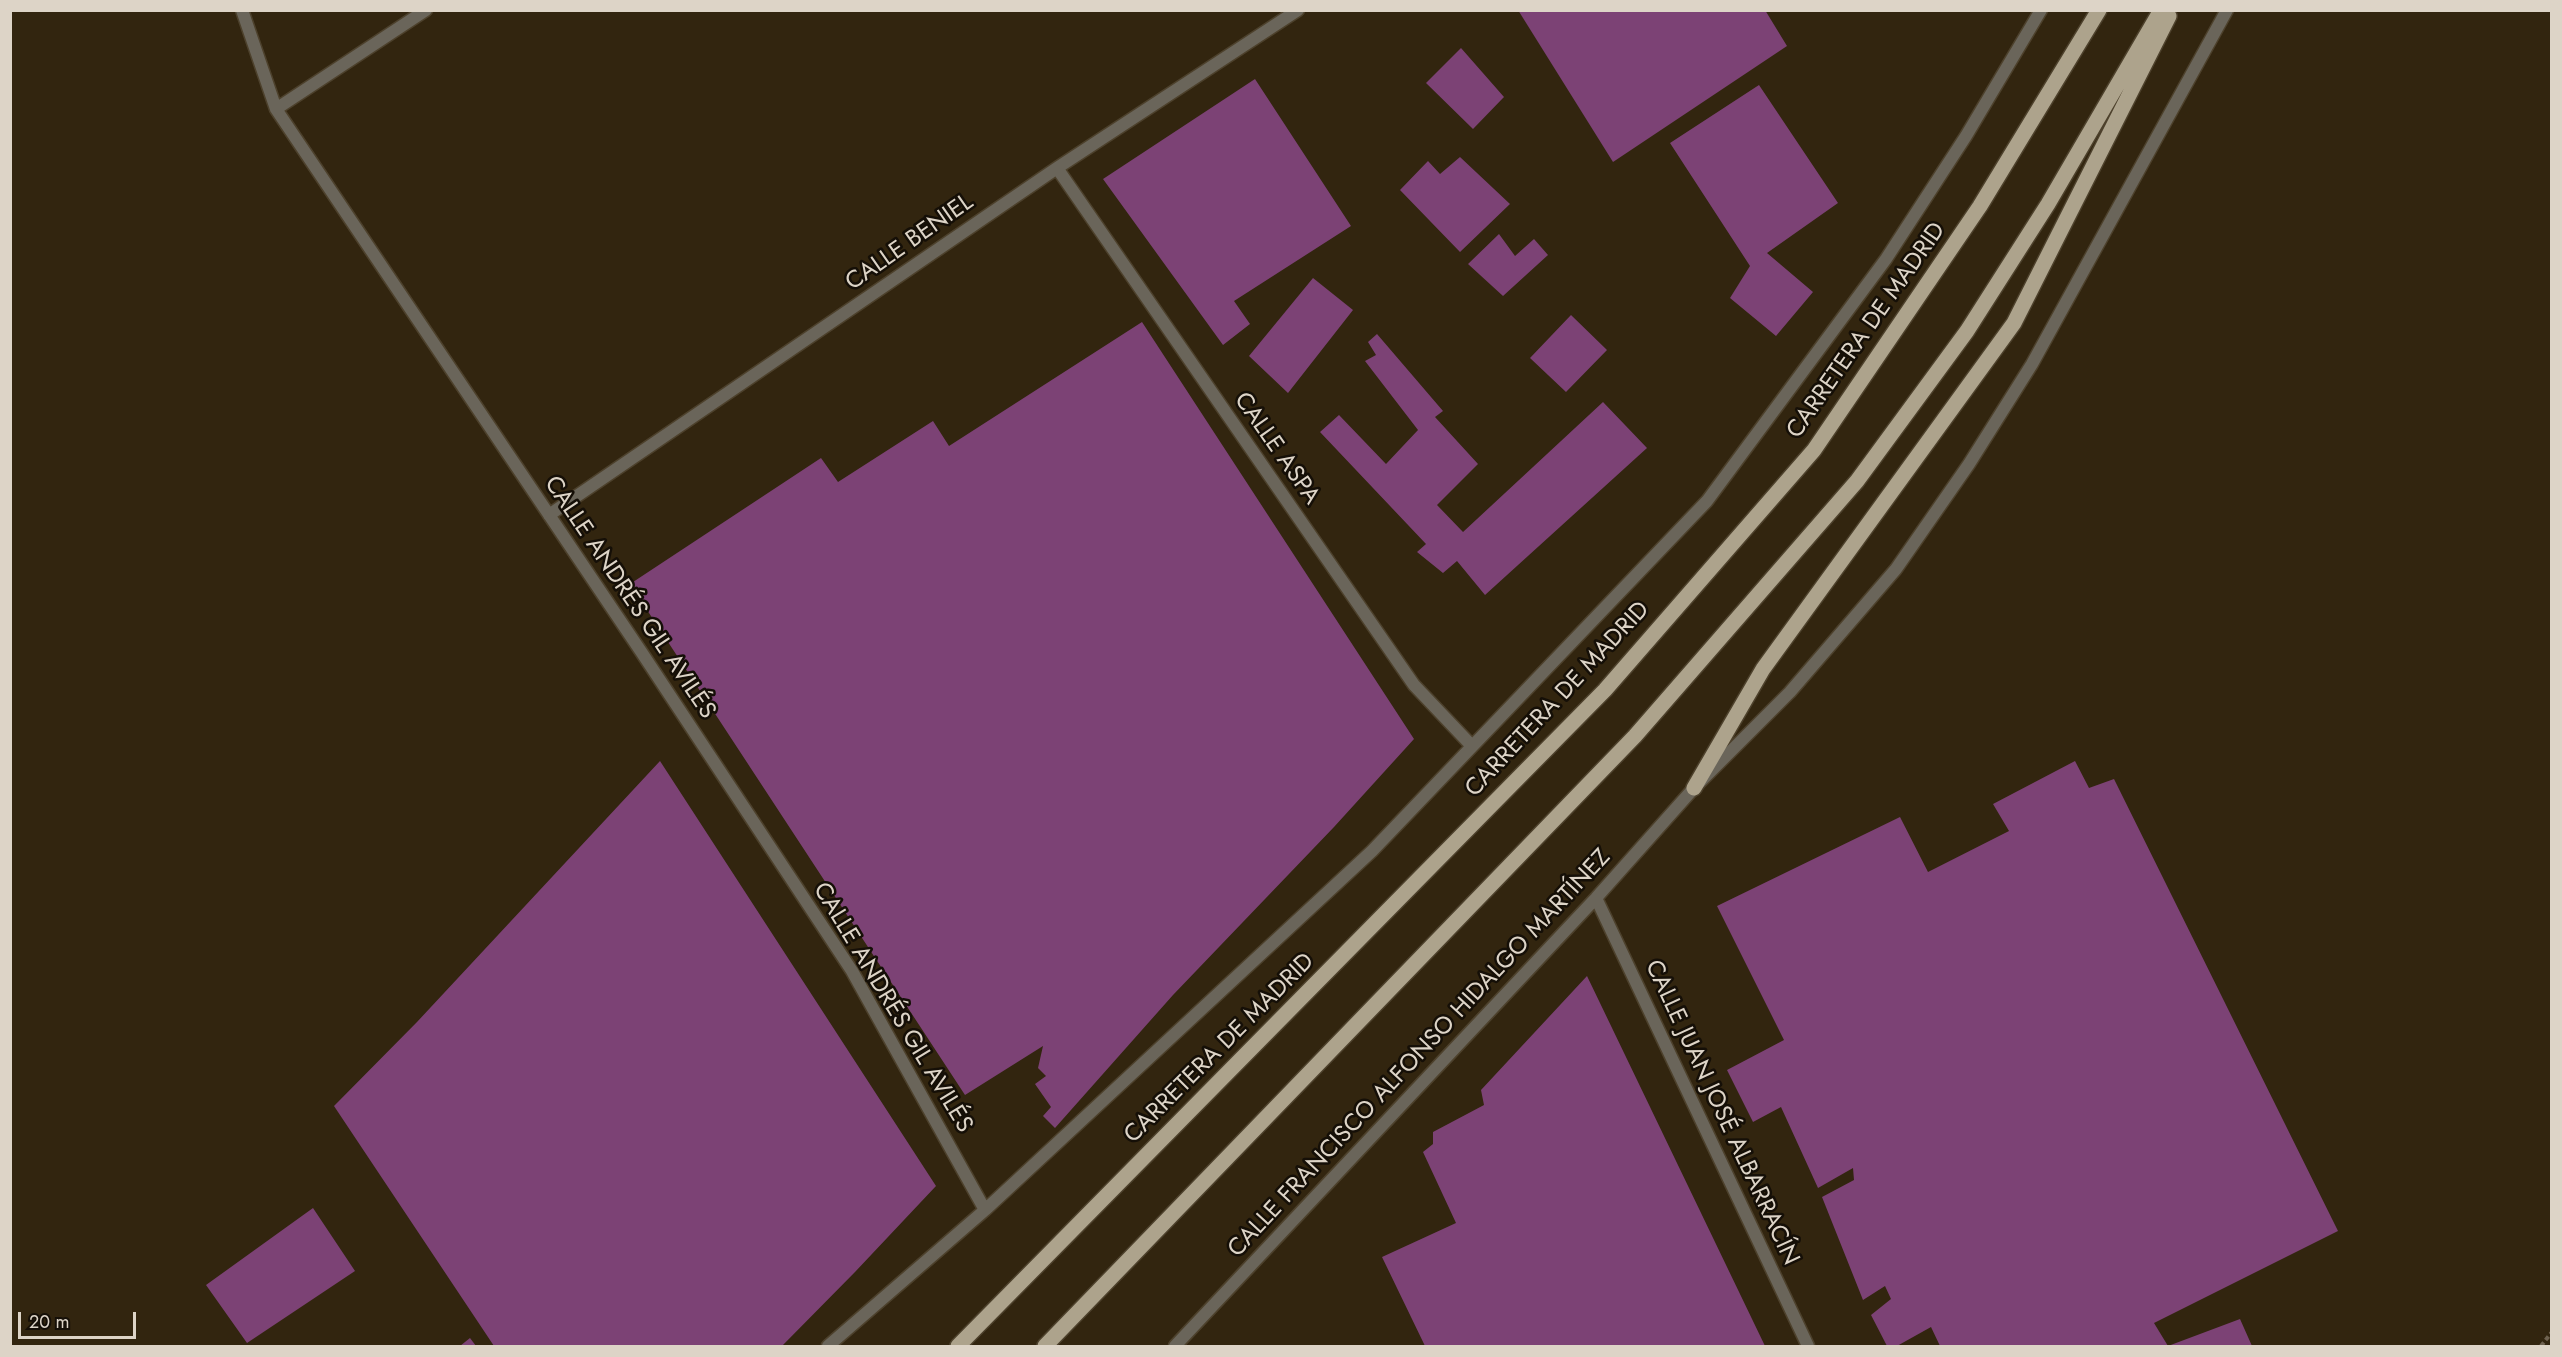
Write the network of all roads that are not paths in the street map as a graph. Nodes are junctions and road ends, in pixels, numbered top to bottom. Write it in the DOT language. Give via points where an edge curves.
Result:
graph roads {
  1 [pos="242,10"];
  2 [pos="426,10"];
  3 [pos="1298,10"];
  4 [pos="2041,10"];
  5 [pos="2099,10"];
  6 [pos="2162,10"];
  7 [pos="2172,10"];
  8 [pos="2227,10"];
  9 [pos="276,109"];
  10 [pos="1057,168"];
  11 [pos="549,515"];
  12 [pos="1471,746"];
  13 [pos="1694,788"];
  14 [pos="1596,898"];
  15 [pos="985,1210"];
  16 [pos="828,1347"];
  17 [pos="958,1347"];
  18 [pos="1044,1347"];
  19 [pos="1175,1347"];
  20 [pos="1808,1347"];
  1 -- 9 [label="street, CALLE ANDRÉS GIL AVILÉS"];
  2 -- 9 [label="street"];
  3 -- 10 [label="street, CALLE BENIEL"];
  4 -- 12 [label="street" via="1886,259 1707,501"];
  5 -- 17 [label="main road, CARRETERA DE MADRID" via="1980,206 1814,450 1605,690"];
  6 -- 18 [label="main road" via="2048,204 1967,331 1857,481 1635,735"];
  7 -- 13 [label="main road" via="2014,323 1763,669"];
  8 -- 13 [label="street, CALLE FRANCISCO ALFONSO HIDALGO MARTÍNEZ" via="2032,364 1969,464 1896,569 1790,692"];
  9 -- 11 [label="street, CALLE ANDRÉS GIL AVILÉS"];
  10 -- 11 [label="street, CALLE BENIEL"];
  10 -- 12 [label="street, CALLE ASPA" via="1414,685"];
  11 -- 15 [label="street, CALLE ANDRÉS GIL AVILÉS" via="852,971"];
  12 -- 15 [label="street" via="1372,851"];
  13 -- 14 [label="street, CALLE FRANCISCO ALFONSO HIDALGO MARTÍNEZ"];
  14 -- 19 [label="street, CALLE FRANCISCO ALFONSO HIDALGO MARTÍNEZ"];
  14 -- 20 [label="street, CALLE JUAN JOSÉ ALBARRACÍN"];
  15 -- 16 [label="street"];
}
